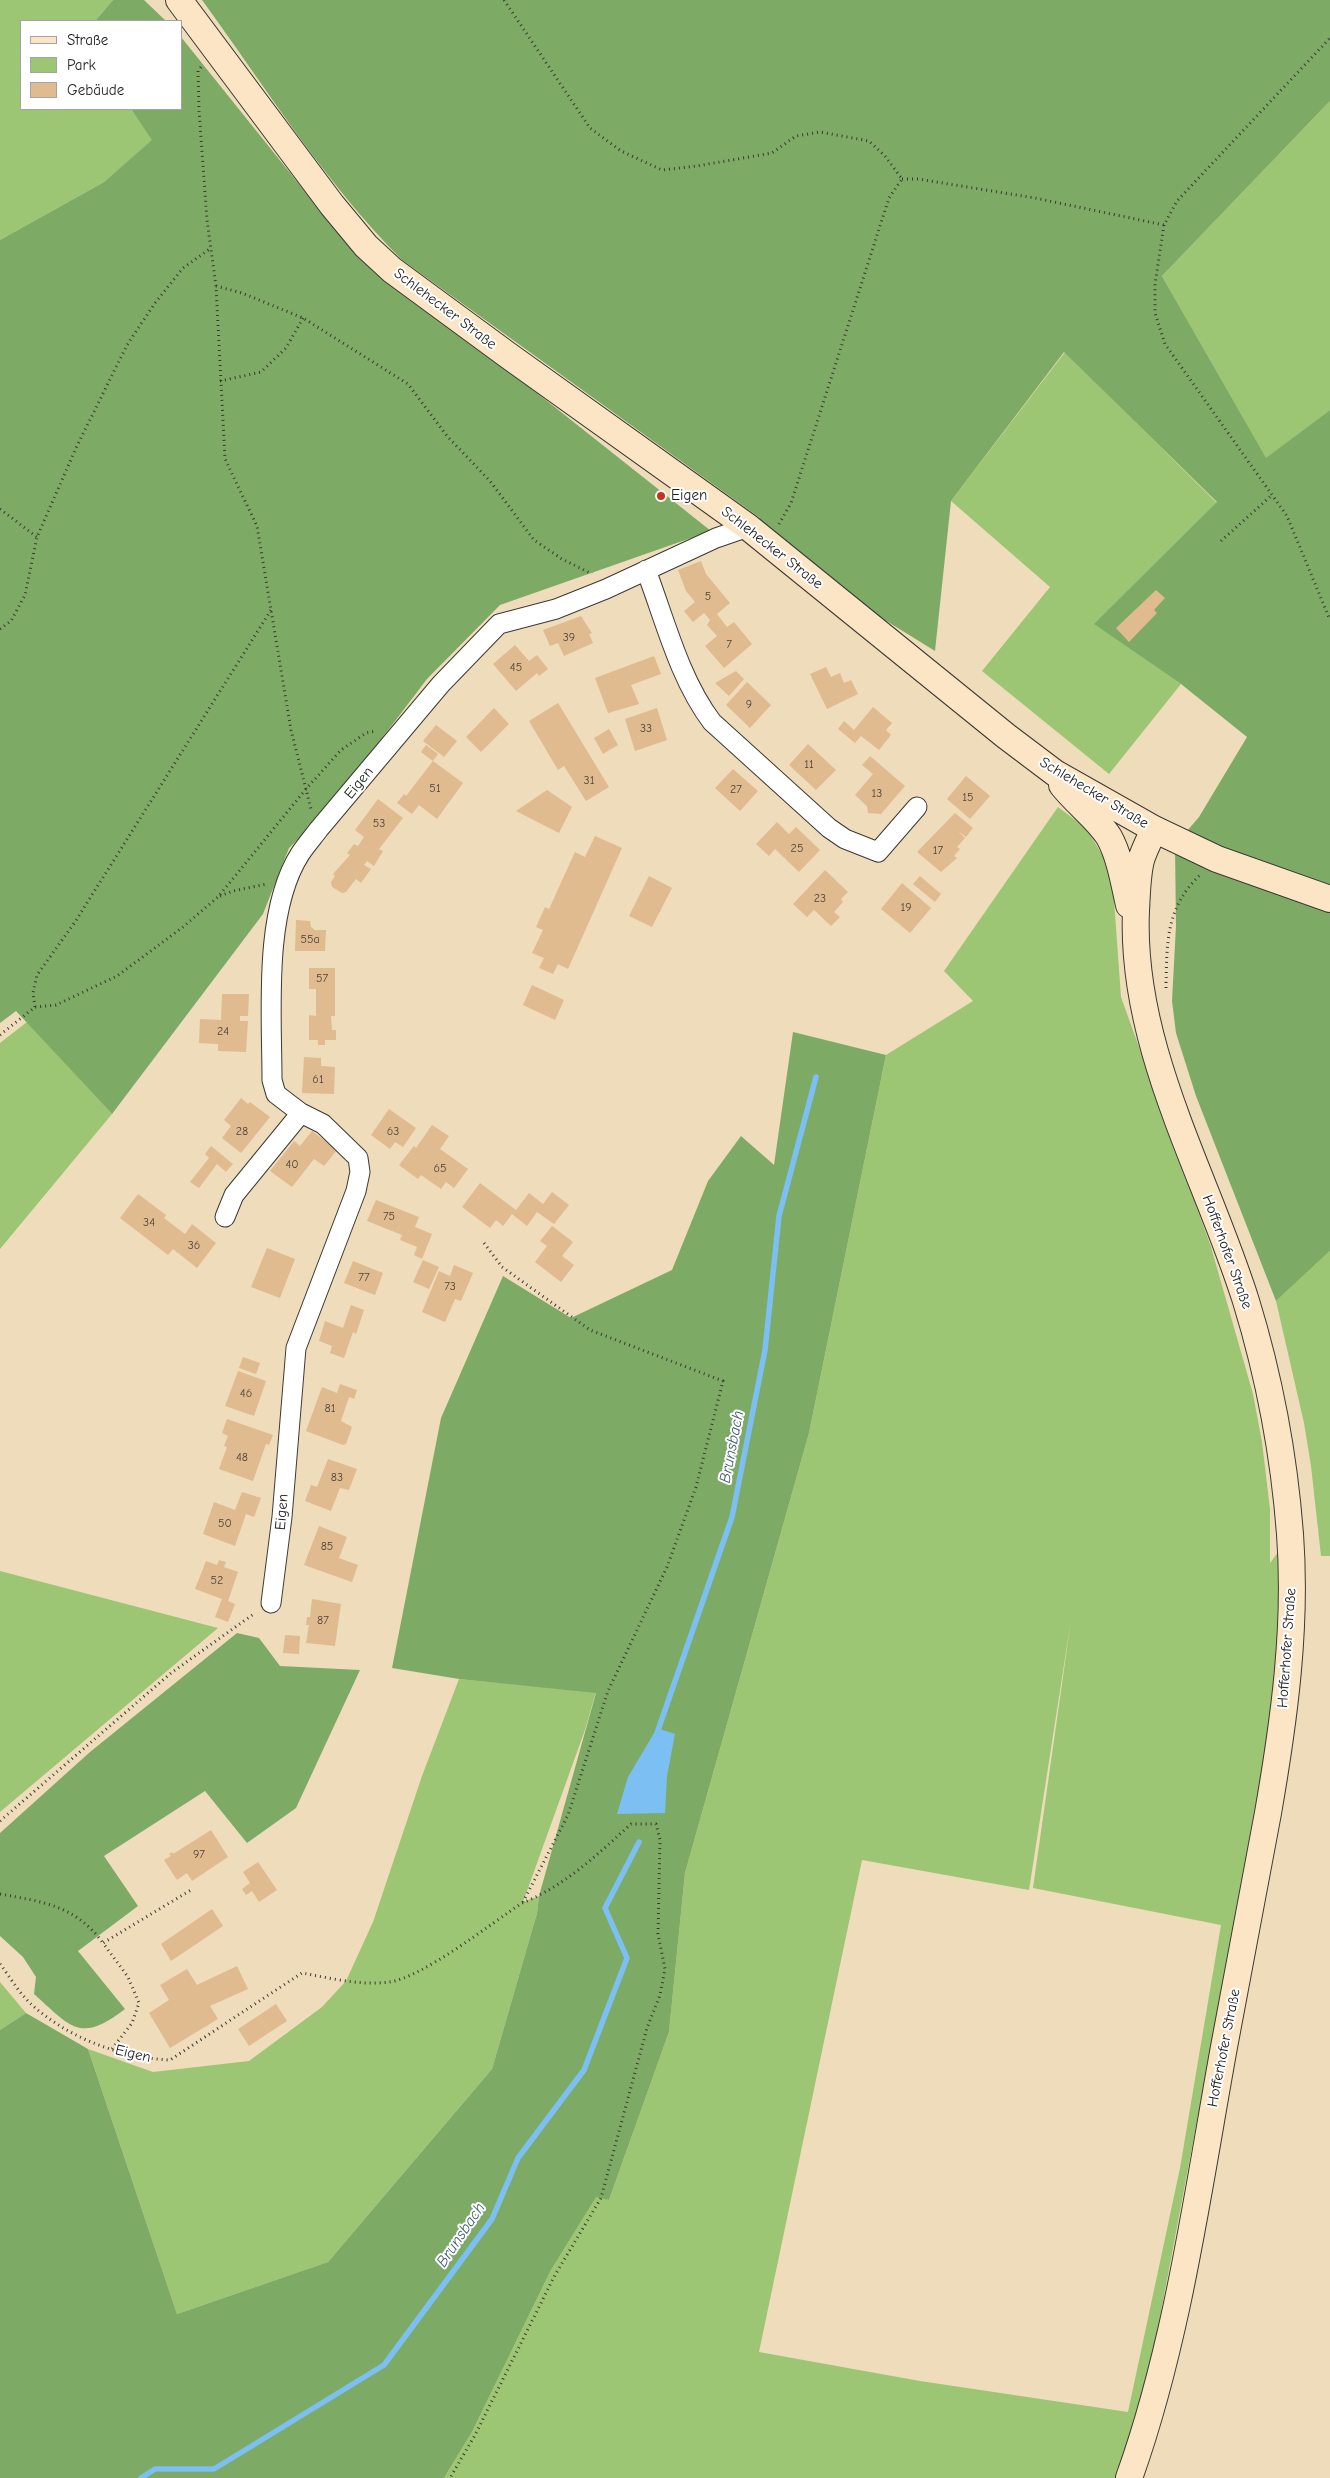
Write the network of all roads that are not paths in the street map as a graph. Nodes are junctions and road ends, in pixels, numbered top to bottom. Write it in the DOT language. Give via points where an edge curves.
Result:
graph roads {
  1 [pos="179,0"];
  2 [pos="758,535"];
  3 [pos="646,570"];
  4 [pos="1054,773"];
  5 [pos="918,807"];
  6 [pos="1154,829"];
  7 [pos="1330,899"];
  8 [pos="1135,927"];
  9 [pos="301,1113"];
  10 [pos="226,1217"];
  11 [pos="270,1602"];
  12 [pos="1129,2478"];
  1 -- 2 [label="street, Schlehecker Straße" via="366,246 392,270"];
  2 -- 3 [label="street, Eigen" via="716,538"];
  2 -- 4 [label="street, Schlehecker Straße"];
  3 -- 5 [label="street" via="700,707 712,722 828,828 845,839 878,852"];
  3 -- 9 [label="street, Eigen" via="556,609 499,624 441,684 300,854 288,881 275,933 272,1080 276,1094"];
  4 -- 6 [label="street, Schlehecker Straße"];
  4 -- 8 [label="street" via="1075,802 1108,837 1118,859"];
  6 -- 7 [label="street, Schlehecker Straße" via="1217,859"];
  6 -- 8 [label="street, Hofferhofer Straße" via="1141,859"];
  8 -- 12 [label="street, Hofferhofer Straße" via="1138,972 1152,1046 1245,1300 1269,1386 1284,1475 1292,1590 1281,1735 1263,1841 1177,2299 1156,2389"];
  9 -- 10 [label="street" via="234,1195"];
  9 -- 11 [label="street, Eigen" via="323,1124 342,1140 358,1158 360,1172 356,1191 296,1348 282,1517"];
}
